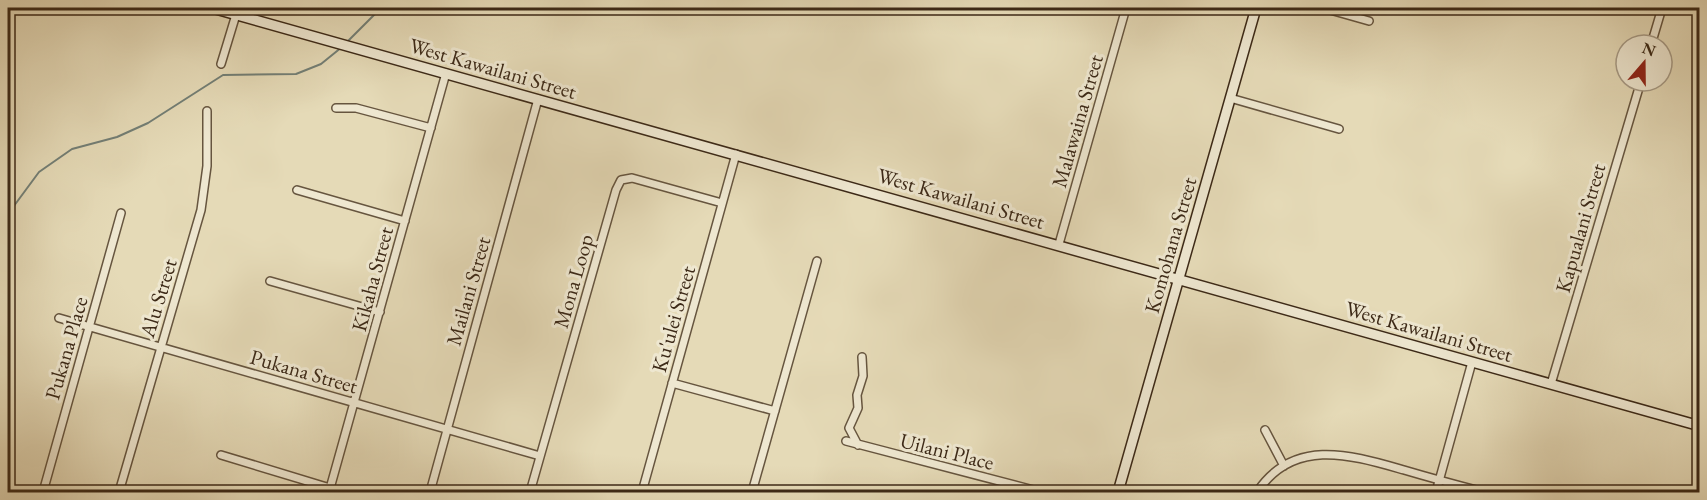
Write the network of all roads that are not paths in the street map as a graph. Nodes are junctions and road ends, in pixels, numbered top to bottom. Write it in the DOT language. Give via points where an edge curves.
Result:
graph roads {
  1 [pos="212,8"];
  2 [pos="1126,8"];
  3 [pos="1256,8"];
  4 [pos="1323,8"];
  5 [pos="1662,8"];
  6 [pos="237,11"];
  7 [pos="1369,21"];
  8 [pos="1655,33"];
  9 [pos="221,64"];
  10 [pos="446,73"];
  11 [pos="1637,93"];
  12 [pos="1230,98"];
  13 [pos="538,99"];
  14 [pos="336,108"];
  15 [pos="207,111"];
  16 [pos="431,128"];
  17 [pos="1339,129"];
  18 [pos="735,154"];
  19 [pos="297,190"];
  20 [pos="722,203"];
  21 [pos="121,213"];
  22 [pos="405,221"];
  23 [pos="1059,244"];
  24 [pos="817,261"];
  25 [pos="1179,280"];
  26 [pos="270,281"];
  27 [pos="380,312"];
  28 [pos="59,318"];
  29 [pos="88,326"];
  30 [pos="160,347"];
  31 [pos="862,357"];
  32 [pos="1472,362"];
  33 [pos="672,383"];
  34 [pos="1551,384"];
  35 [pos="354,403"];
  36 [pos="775,411"];
  37 [pos="1700,426"];
  38 [pos="446,430"];
  39 [pos="1265,430"];
  40 [pos="846,441"];
  41 [pos="858,445"];
  42 [pos="221,455"];
  43 [pos="540,456"];
  44 [pos="1284,466"];
  45 [pos="1440,480"];
  46 [pos="330,490"];
  47 [pos="43,492"];
  48 [pos="119,492"];
  49 [pos="430,492"];
  50 [pos="530,492"];
  51 [pos="642,492"];
  52 [pos="752,492"];
  53 [pos="1041,492"];
  54 [pos="1118,492"];
  55 [pos="1257,492"];
  56 [pos="1436,492"];
  57 [pos="1484,492"];
  1 -- 6 [label="street, West Kawailani Street"];
  2 -- 23 [label="street, Malawaina Street"];
  3 -- 12 [label="street, Komohana Street"];
  4 -- 7 [label="street"];
  5 -- 8 [label="street"];
  6 -- 9 [label="street"];
  6 -- 10 [label="street, West Kawailani Street"];
  10 -- 13 [label="street, West Kawailani Street"];
  10 -- 16 [label="street, Kikaha Street"];
  11 -- 34 [label="street, Kapualani Street"];
  12 -- 17 [label="street"];
  12 -- 25 [label="street, Komohana Street"];
  13 -- 18 [label="street, West Kawailani Street"];
  13 -- 38 [label="street, Mailani Street"];
  14 -- 16 [label="street" via="356,108"];
  15 -- 30 [label="street, Alu Street" via="204,195"];
  16 -- 22 [label="street, Kikaha Street"];
  18 -- 20 [label="street, Ku'ulei Street"];
  18 -- 23 [label="street, West Kawailani Street"];
  19 -- 22 [label="street"];
  20 -- 33 [label="street, Ku'ulei Street"];
  20 -- 43 [label="street, Mona Loop" via="632,178 621,180"];
  21 -- 29 [label="street, Pukana Place"];
  22 -- 27 [label="street, Kikaha Street"];
  23 -- 25 [label="street, West Kawailani Street"];
  24 -- 36 [label="street"];
  25 -- 32 [label="street, West Kawailani Street"];
  25 -- 54 [label="street, Komohana Street"];
  26 -- 27 [label="street"];
  27 -- 35 [label="street, Kikaha Street"];
  28 -- 29 [label="street, Pukana Street"];
  29 -- 30 [label="street, Pukana Street"];
  29 -- 47 [label="street, Pukana Place"];
  30 -- 35 [label="street, Pukana Street"];
  30 -- 48 [label="street, Alu Street"];
  31 -- 41 [label="street" via="858,408 849,428"];
  32 -- 34 [label="street, West Kawailani Street"];
  32 -- 45 [label="street"];
  33 -- 36 [label="street"];
  33 -- 51 [label="street, Ku'ulei Street"];
  34 -- 37 [label="street, West Kawailani Street"];
  35 -- 38 [label="street, Pukana Street"];
  35 -- 46 [label="street, Kikaha Street"];
  36 -- 52 [label="street"];
  38 -- 43 [label="street, Pukana Street"];
  38 -- 49 [label="street, Mailani Street"];
  39 -- 44 [label="street"];
  40 -- 41 [label="street, Uilani Place"];
  41 -- 53 [label="street, Uilani Place"];
  42 -- 46 [label="street"];
  43 -- 50 [label="street, Mona Loop"];
  44 -- 45 [label="street" via="1324,454 1351,455"];
  44 -- 55 [label="street"];
  45 -- 56 [label="street"];
  45 -- 57 [label="street"];
}
